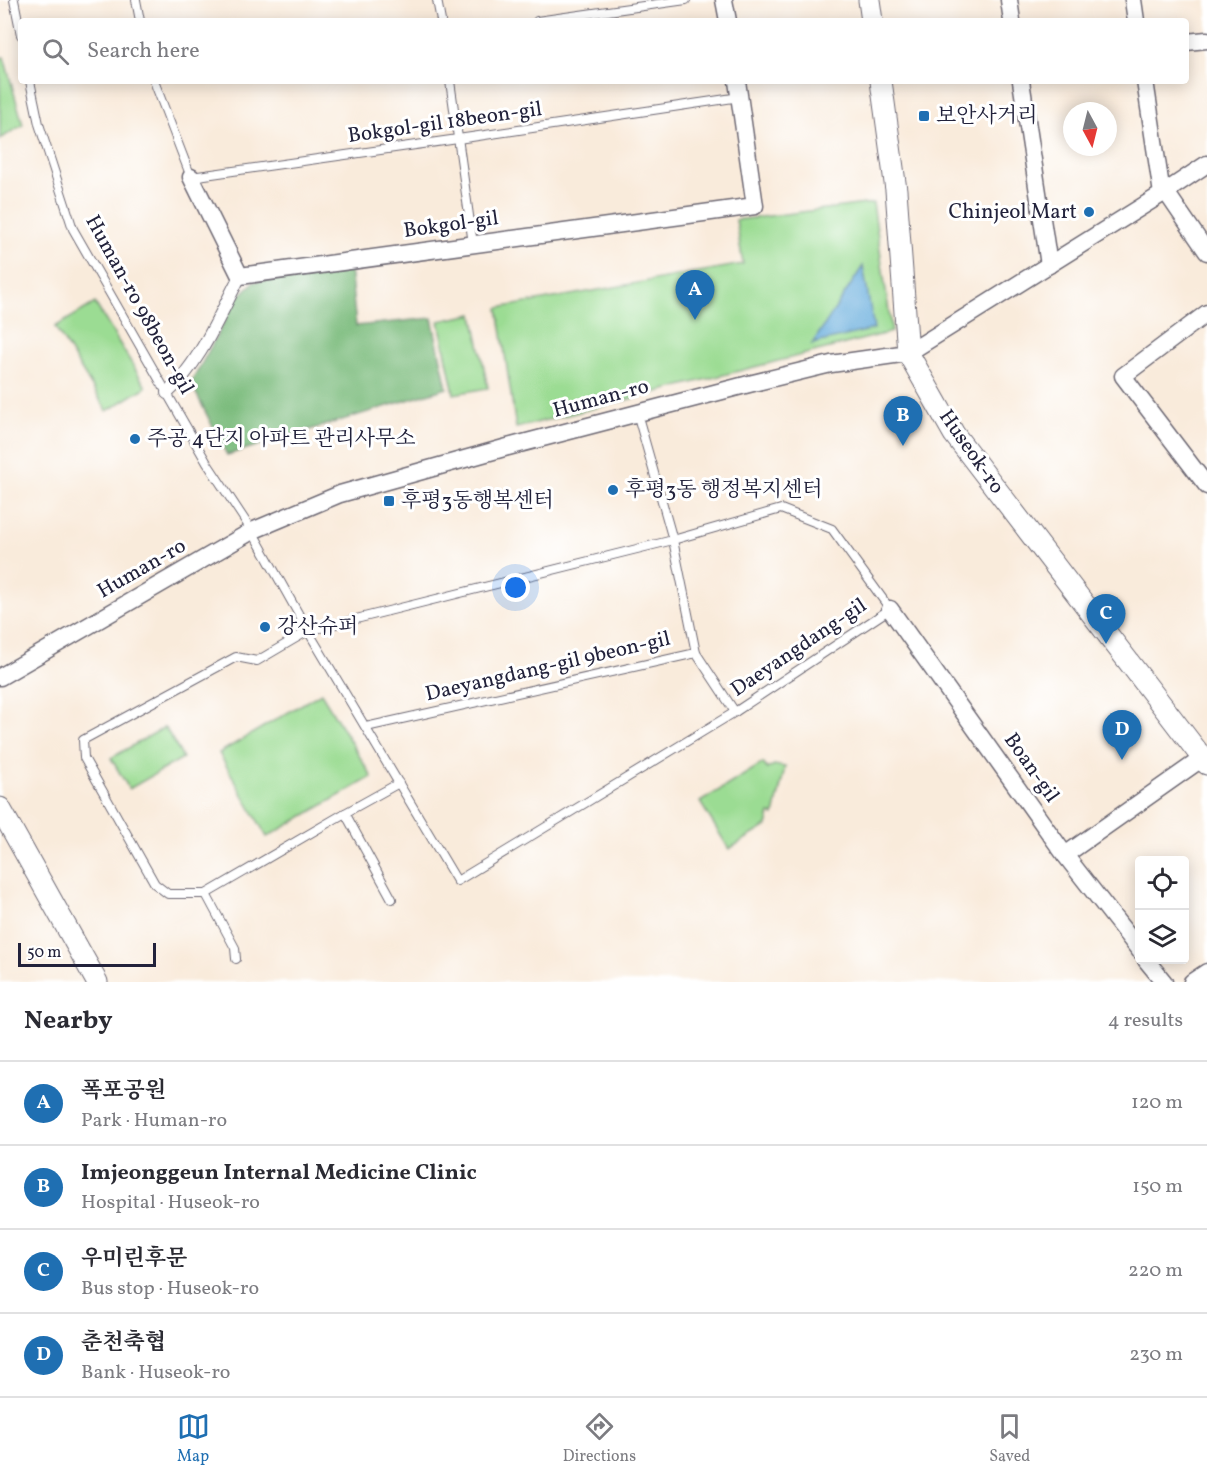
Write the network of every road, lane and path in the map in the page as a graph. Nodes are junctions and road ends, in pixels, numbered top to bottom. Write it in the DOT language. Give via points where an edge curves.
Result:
graph roads {
  1 [pos="14,0"];
  2 [pos="136,0"];
  3 [pos="437,0"];
  4 [pos="686,0"];
  5 [pos="724,0"];
  6 [pos="869,0"];
  7 [pos="1009,0"];
  8 [pos="1133,0"];
  9 [pos="139,18"];
  10 [pos="440,18"];
  11 [pos="558,18"];
  12 [pos="727,18"];
  13 [pos="872,18"];
  14 [pos="1012,18"];
  15 [pos="1136,18"];
  16 [pos="18,20"];
  17 [pos="1207,39"];
  18 [pos="1189,42"];
  19 [pos="31,84"];
  20 [pos="155,84"];
  21 [pos="450,84"];
  22 [pos="881,84"];
  23 [pos="1021,84"];
  24 [pos="1146,84"];
  25 [pos="739,89"];
  26 [pos="458,140"];
  27 [pos="1207,164"];
  28 [pos="191,177"];
  29 [pos="1164,193"];
  30 [pos="473,244"];
  31 [pos="1207,252"];
  32 [pos="1049,265"];
  33 [pos="240,276"];
  34 [pos="1207,313"];
  35 [pos="908,353"];
  36 [pos="167,393"];
  37 [pos="637,413"];
  38 [pos="1207,486"];
  39 [pos="252,531"];
  40 [pos="673,540"];
  41 [pos="890,609"];
  42 [pos="308,631"];
  43 [pos="696,653"];
  44 [pos="0,677"];
  45 [pos="735,712"];
  46 [pos="366,727"];
  47 [pos="1206,759"];
  48 [pos="399,783"];
  49 [pos="0,808"];
  50 [pos="345,813"];
  51 [pos="1065,855"];
  52 [pos="206,894"];
  53 [pos="392,899"];
  54 [pos="1135,945"];
  55 [pos="236,959"];
  56 [pos="1149,964"];
  57 [pos="1207,972"];
  58 [pos="97,982"];
  59 [pos="1164,982"];
  60 [pos="1192,982"];
  1 -- 16 [label="lane"];
  2 -- 9 [label="lane"];
  3 -- 10 [label="lane"];
  4 -- 11 [label="lane"];
  5 -- 12 [label="street"];
  6 -- 13 [label="street"];
  7 -- 14 [label="street"];
  8 -- 15 [label="street"];
  17 -- 18 [label="street"];
  19 -- 36 [label="lane, Human-ro 98beon-gil" via="39,124 73,229"];
  20 -- 28 [label="lane"];
  21 -- 26 [label="lane"];
  22 -- 35 [label="street, Huseok-ro" via="896,190"];
  23 -- 32 [label="street"];
  24 -- 29 [label="street"];
  25 -- 26 [label="lane, Bokgol-gil 18beon-gil"];
  25 -- 30 [label="street, Bokgol-gil" via="755,206"];
  26 -- 28 [label="lane, Bokgol-gil 18beon-gil"];
  26 -- 30 [label="lane"];
  27 -- 29 [label="street, Human-ro"];
  28 -- 33 [label="street"];
  29 -- 31 [label="street"];
  29 -- 32 [label="street, Human-ro"];
  30 -- 33 [label="street, Bokgol-gil"];
  32 -- 35 [label="street, Human-ro"];
  33 -- 36 [label="street" via="180,382"];
  34 -- 38 [label="street" via="1123,376"];
  35 -- 37 [label="street, Human-ro" via="831,364"];
  35 -- 47 [label="street, Huseok-ro" via="954,434"];
  36 -- 39 [label="lane, Human-ro 98beon-gil" via="207,464"];
  37 -- 39 [label="street, Human-ro" via="340,494"];
  37 -- 40 [label="lane, Daeyangdang-gil 9beon-gil"];
  39 -- 42 [label="lane, Daeyangdang-gil"];
  39 -- 44 [label="street, Human-ro"];
  40 -- 41 [label="lane, Daeyangdang-gil" via="781,509 832,529"];
  40 -- 42 [label="lane, Daeyangdang-gil"];
  40 -- 43 [label="lane, Daeyangdang-gil 9beon-gil"];
  41 -- 45 [label="lane, Daeyangdang-gil"];
  41 -- 51 [label="street, Boan-gil"];
  42 -- 46 [label="lane, Daeyangdang-gil"];
  42 -- 52 [label="lane" via="257,661 236,657 83,740 84,758 155,884 168,894"];
  43 -- 45 [label="lane"];
  43 -- 46 [label="lane, Daeyangdang-gil 9beon-gil"];
  45 -- 48 [label="lane, Daeyangdang-gil" via="457,880"];
  46 -- 48 [label="lane, Daeyangdang-gil"];
  47 -- 51 [label="street"];
  48 -- 50 [label="lane"];
  49 -- 58 [label="street"];
  50 -- 52 [label="lane"];
  50 -- 53 [label="lane"];
  51 -- 54 [label="street, Boan-gil"];
  52 -- 55 [label="lane" via="235,948"];
  56 -- 59 [label="street"];
  57 -- 60 [label="street"];
}
